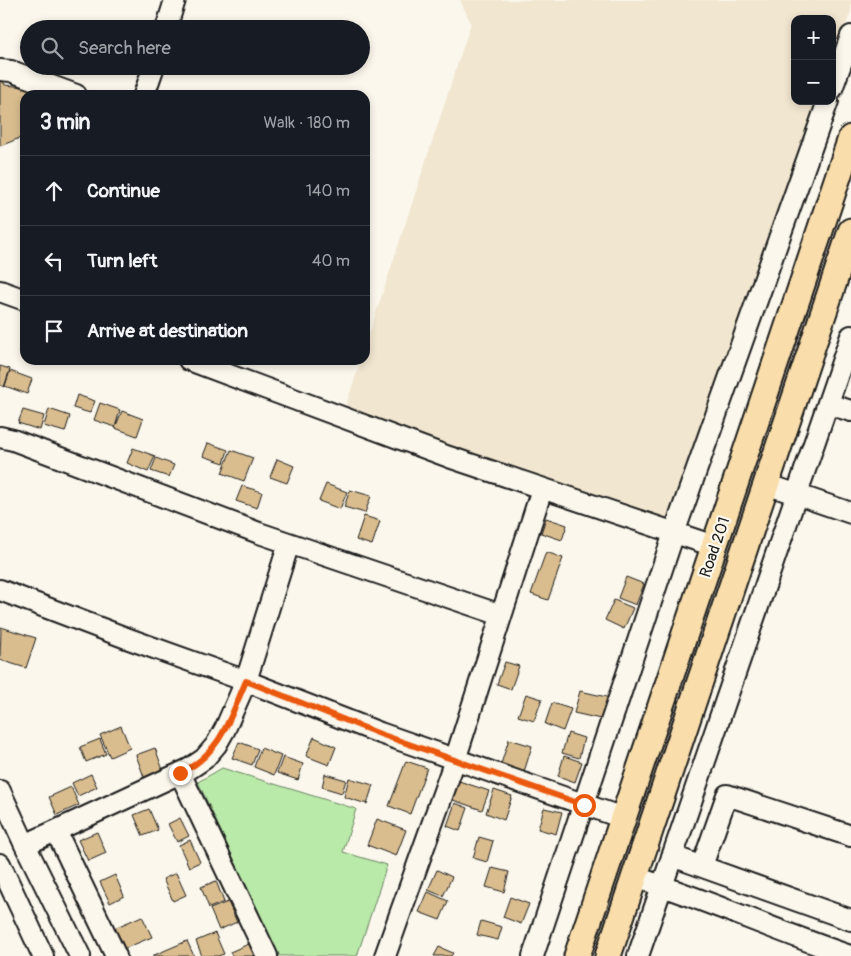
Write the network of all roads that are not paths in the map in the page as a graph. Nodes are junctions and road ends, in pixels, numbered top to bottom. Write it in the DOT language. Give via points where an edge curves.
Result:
graph roads {
  1 [pos="175,0"];
  2 [pos="169,20"];
  3 [pos="851,36"];
  4 [pos="0,70"];
  5 [pos="20,73"];
  6 [pos="24,75"];
  7 [pos="151,75"];
  8 [pos="836,78"];
  9 [pos="63,90"];
  10 [pos="146,90"];
  11 [pos="827,105"];
  12 [pos="851,138"];
  13 [pos="851,231"];
  14 [pos="0,292"];
  15 [pos="20,298"];
  16 [pos="851,336"];
  17 [pos="203,365"];
  18 [pos="828,404"];
  19 [pos="851,411"];
  20 [pos="0,437"];
  21 [pos="766,484"];
  22 [pos="542,489"];
  23 [pos="797,495"];
  24 [pos="851,513"];
  25 [pos="674,533"];
  26 [pos="289,543"];
  27 [pos="714,546"];
  28 [pos="0,590"];
  29 [pos="501,615"];
  30 [pos="246,681"];
  31 [pos="455,760"];
  32 [pos="180,773"];
  33 [pos="0,791"];
  34 [pos="584,805"];
  35 [pos="623,818"];
  36 [pos="56,831"];
  37 [pos="851,836"];
  38 [pos="25,845"];
  39 [pos="672,856"];
  40 [pos="0,864"];
  41 [pos="702,866"];
  42 [pos="635,877"];
  43 [pos="662,886"];
  44 [pos="851,920"];
  45 [pos="797,948"];
  46 [pos="43,956"];
  47 [pos="80,956"];
  48 [pos="116,956"];
  49 [pos="267,956"];
  50 [pos="385,956"];
  51 [pos="533,956"];
  52 [pos="576,956"];
  53 [pos="608,956"];
  54 [pos="638,956"];
  55 [pos="850,956"];
  1 -- 2 [label="street"];
  3 -- 8 [label="street"];
  4 -- 5 [label="street"];
  6 -- 9 [label="street"];
  7 -- 10 [label="street"];
  11 -- 25 [label="street"];
  12 -- 27 [label="main road, Road 201"];
  13 -- 21 [label="main road, Road 201"];
  14 -- 15 [label="street"];
  16 -- 18 [label="street"];
  17 -- 22 [label="street"];
  18 -- 19 [label="street"];
  18 -- 23 [label="street"];
  20 -- 26 [label="street"];
  21 -- 23 [label="street"];
  21 -- 42 [label="main road, Road 201"];
  22 -- 25 [label="street"];
  22 -- 29 [label="street"];
  23 -- 24 [label="street"];
  23 -- 39 [label="street"];
  25 -- 27 [label="street"];
  25 -- 34 [label="street"];
  26 -- 29 [label="street"];
  26 -- 30 [label="street"];
  27 -- 35 [label="main road, Road 201"];
  28 -- 30 [label="street"];
  29 -- 31 [label="street"];
  30 -- 31 [label="street"];
  30 -- 32 [label="street" via="216,745 204,759"];
  31 -- 34 [label="street"];
  31 -- 50 [label="street"];
  32 -- 36 [label="street"];
  32 -- 49 [label="street"];
  33 -- 38 [label="street"];
  34 -- 35 [label="street"];
  34 -- 51 [label="street"];
  35 -- 52 [label="main road, Road 201"];
  36 -- 38 [label="street"];
  36 -- 48 [label="street"];
  37 -- 41 [label="street" via="727,795"];
  38 -- 47 [label="street"];
  39 -- 41 [label="street"];
  39 -- 43 [label="street"];
  40 -- 46 [label="street"];
  41 -- 44 [label="street"];
  42 -- 43 [label="street"];
  42 -- 53 [label="main road, Road 201"];
  43 -- 45 [label="street"];
  43 -- 54 [label="street"];
  45 -- 55 [label="street"];
}
